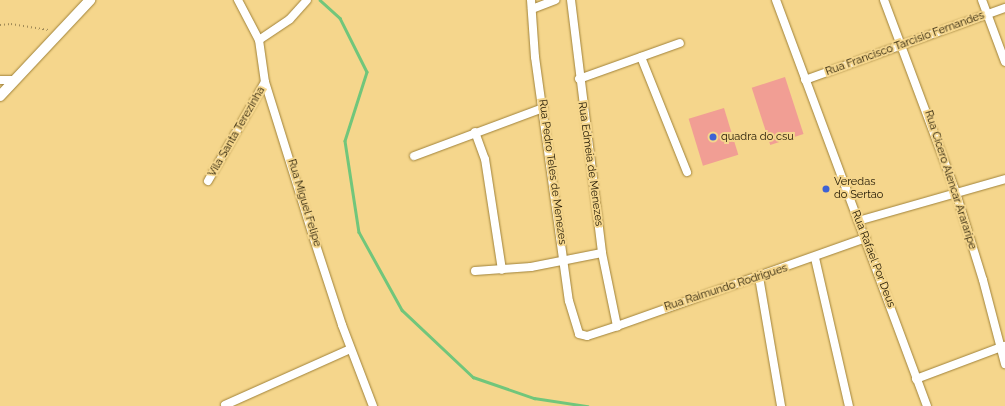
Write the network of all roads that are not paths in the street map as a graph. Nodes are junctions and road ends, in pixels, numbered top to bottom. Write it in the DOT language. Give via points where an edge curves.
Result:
graph roads {
  1 [pos="90,0"];
  2 [pos="238,0"];
  3 [pos="307,0"];
  4 [pos="530,0"];
  5 [pos="555,0"];
  6 [pos="571,0"];
  7 [pos="776,0"];
  8 [pos="884,0"];
  9 [pos="982,0"];
  10 [pos="1005,8"];
  11 [pos="532,9"];
  12 [pos="987,14"];
  13 [pos="259,40"];
  14 [pos="680,43"];
  15 [pos="900,45"];
  16 [pos="642,57"];
  17 [pos="1005,62"];
  18 [pos="579,79"];
  19 [pos="0,80"];
  20 [pos="13,80"];
  21 [pos="805,80"];
  22 [pos="265,82"];
  23 [pos="0,96"];
  24 [pos="543,108"];
  25 [pos="475,132"];
  26 [pos="414,156"];
  27 [pos="687,172"];
  28 [pos="1005,179"];
  29 [pos="208,181"];
  30 [pos="956,193"];
  31 [pos="858,220"];
  32 [pos="866,238"];
  33 [pos="602,253"];
  34 [pos="815,258"];
  35 [pos="565,261"];
  36 [pos="502,270"];
  37 [pos="475,271"];
  38 [pos="759,277"];
  39 [pos="617,326"];
  40 [pos="587,336"];
  41 [pos="1002,347"];
  42 [pos="350,349"];
  43 [pos="1005,364"];
  44 [pos="916,379"];
  45 [pos="225,405"];
  46 [pos="373,406"];
  47 [pos="780,406"];
  48 [pos="849,406"];
  49 [pos="927,406"];
  1 -- 20 [label="street"];
  2 -- 13 [label="street, Rua Miguel Felipe"];
  3 -- 13 [label="street" via="290,19"];
  4 -- 11 [label="street, Rua Pedro Teles de Menezes"];
  5 -- 11 [label="street"];
  6 -- 18 [label="street, Rua Edmeia de Menezes"];
  7 -- 21 [label="street, Rua Rafael Por Deus"];
  8 -- 15 [label="street, Rua Cicero Alencar Arararipe"];
  9 -- 12 [label="street"];
  10 -- 12 [label="street, Rua Francisco Tarcisio Fernandes"];
  11 -- 24 [label="street, Rua Pedro Teles de Menezes"];
  12 -- 15 [label="street, Rua Francisco Tarcisio Fernandes"];
  12 -- 17 [label="street"];
  13 -- 22 [label="street, Rua Miguel Felipe"];
  14 -- 16 [label="street"];
  15 -- 21 [label="street, Rua Francisco Tarcisio Fernandes"];
  15 -- 30 [label="street, Rua Cicero Alencar Arararipe" via="923,98"];
  16 -- 18 [label="street"];
  16 -- 27 [label="street"];
  18 -- 33 [label="street, Rua Edmeia de Menezes"];
  19 -- 20 [label="street"];
  20 -- 23 [label="street"];
  21 -- 31 [label="street, Rua Rafael Por Deus"];
  22 -- 29 [label="street, Vila Santa Terezinha"];
  22 -- 42 [label="street, Rua Miguel Felipe"];
  24 -- 25 [label="street"];
  24 -- 35 [label="street, Rua Pedro Teles de Menezes"];
  25 -- 26 [label="street"];
  25 -- 36 [label="street" via="485,159"];
  28 -- 30 [label="street"];
  30 -- 31 [label="street"];
  30 -- 41 [label="street, Rua Cicero Alencar Arararipe"];
  31 -- 32 [label="street, Rua Rafael Por Deus"];
  32 -- 34 [label="street, Rua Raimundo Rodrigues"];
  32 -- 44 [label="street, Rua Rafael Por Deus"];
  33 -- 35 [label="street"];
  33 -- 39 [label="street, Rua Edmeia de Menezes"];
  34 -- 38 [label="street, Rua Raimundo Rodrigues"];
  34 -- 48 [label="street"];
  35 -- 36 [label="street"];
  35 -- 40 [label="street, Rua Pedro Teles de Menezes" via="575,328 579,334"];
  36 -- 37 [label="street"];
  38 -- 39 [label="street, Rua Raimundo Rodrigues" via="688,299"];
  38 -- 47 [label="street"];
  39 -- 40 [label="street, Rua Raimundo Rodrigues"];
  41 -- 43 [label="street, Rua Cicero Alencar Arararipe"];
  41 -- 44 [label="street"];
  42 -- 45 [label="street"];
  42 -- 46 [label="street, Rua Miguel Felipe"];
  44 -- 49 [label="street, Rua Rafael Por Deus"];
}
